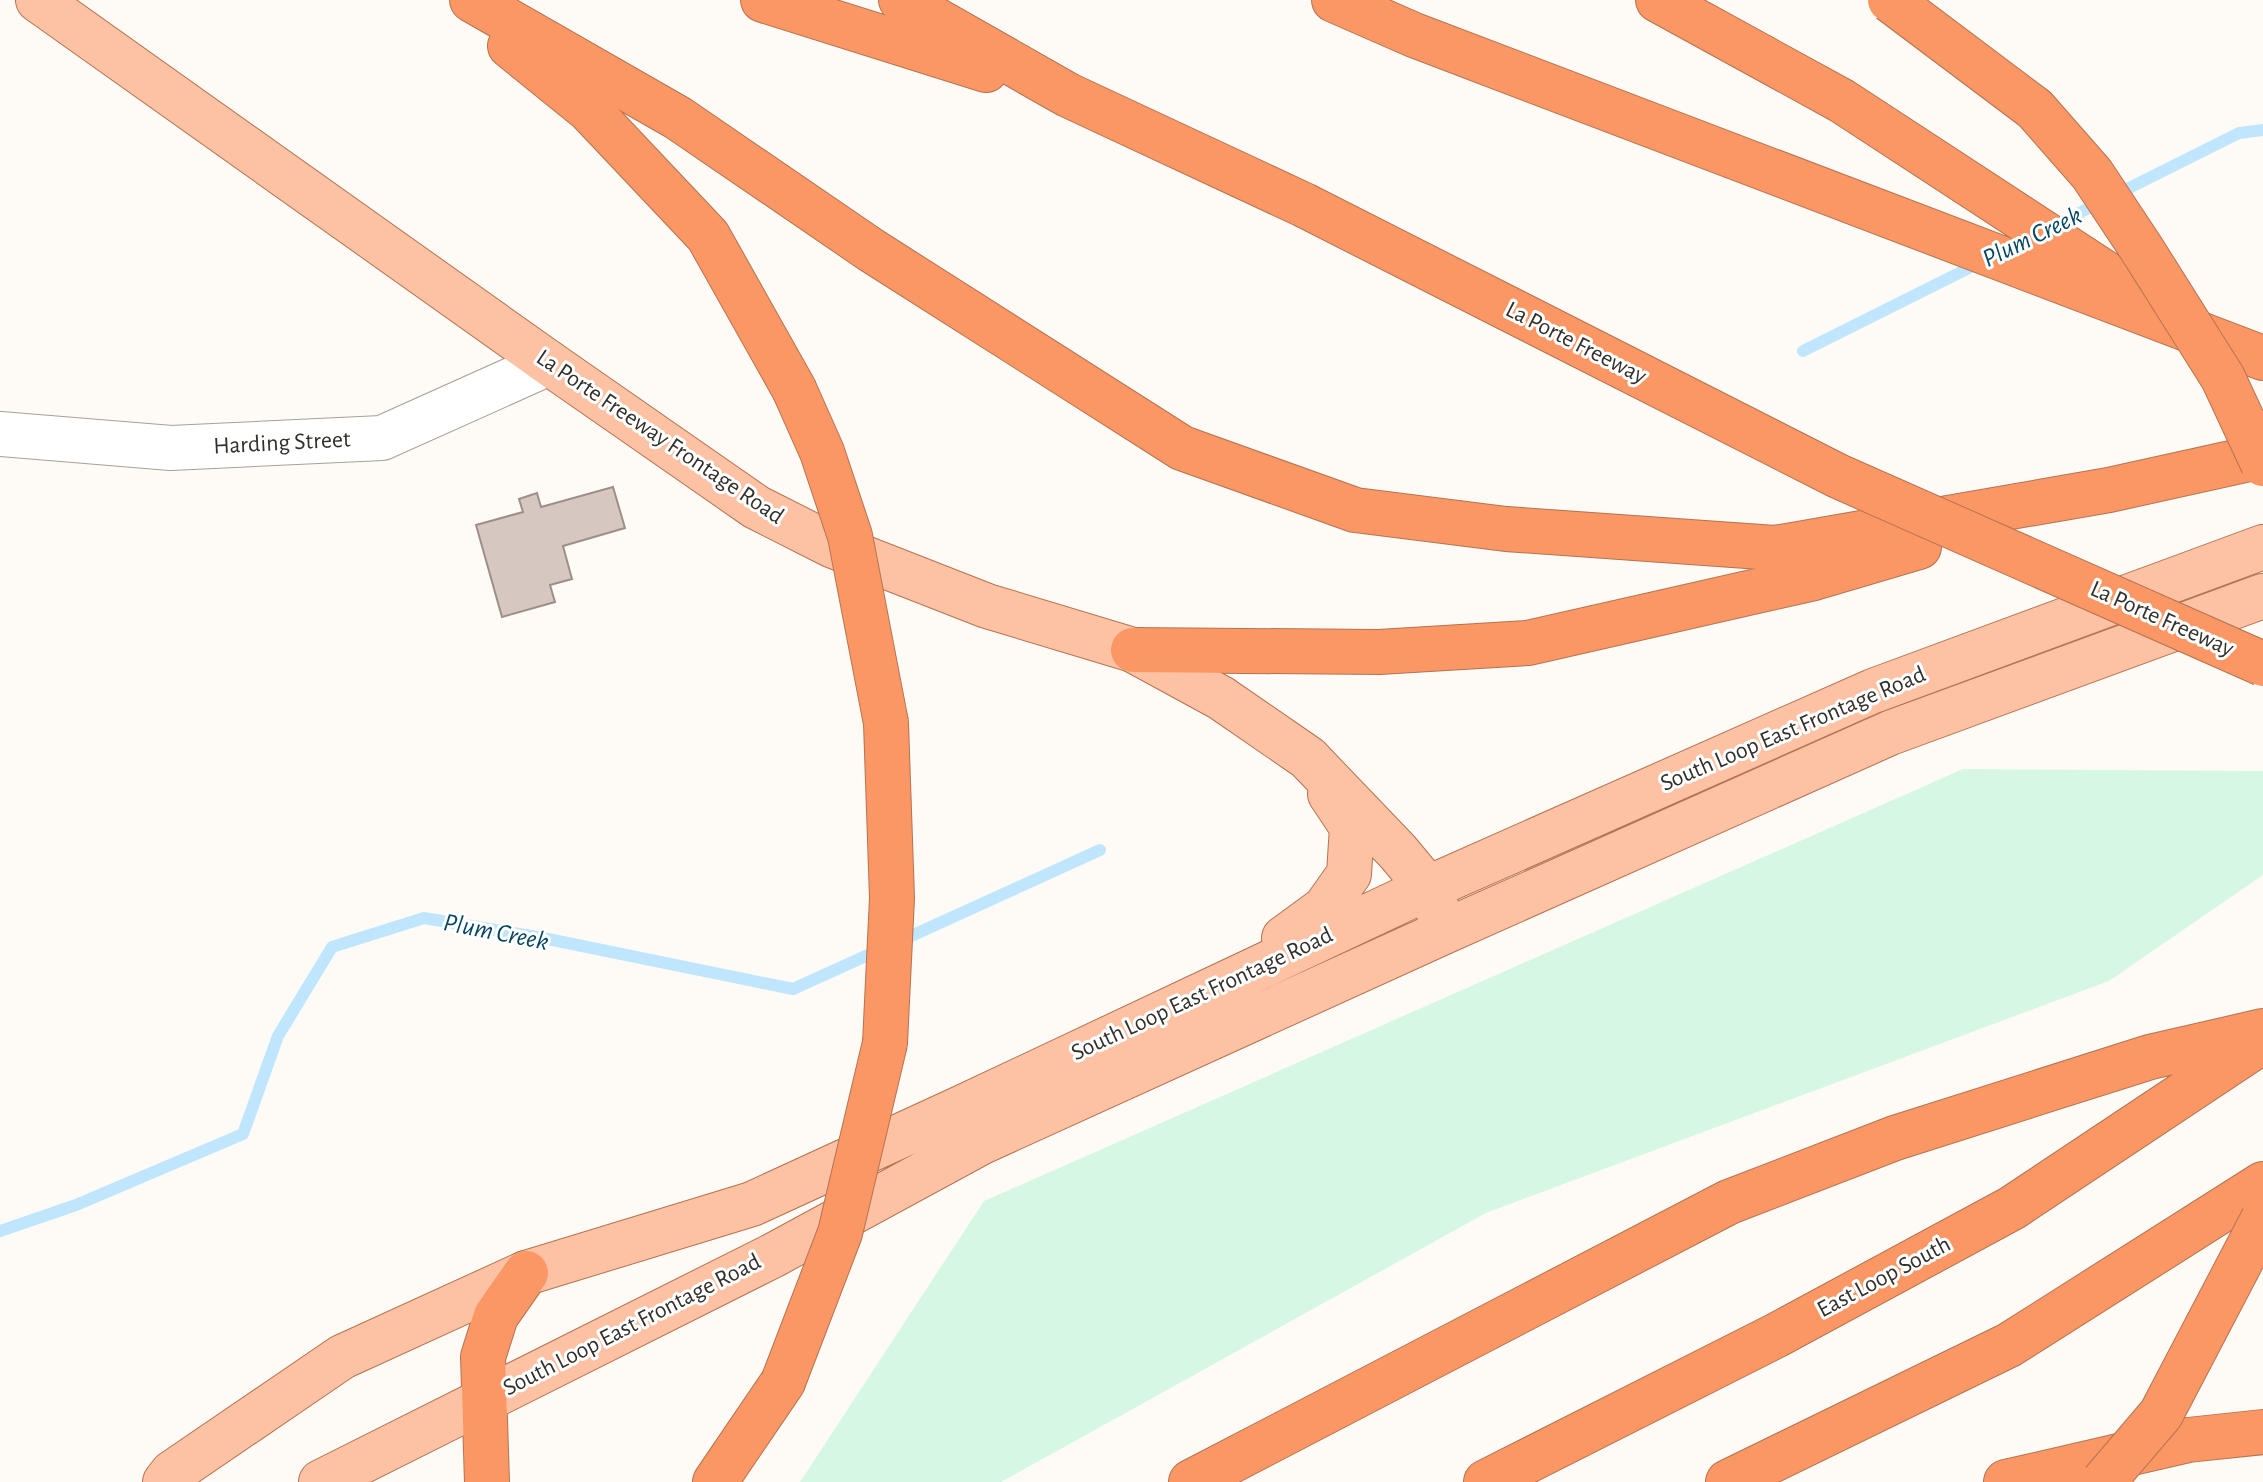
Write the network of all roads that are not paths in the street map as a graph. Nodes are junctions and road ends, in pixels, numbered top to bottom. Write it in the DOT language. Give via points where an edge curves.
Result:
graph roads {
  1 [pos="38,0"];
  2 [pos="451,0"];
  3 [pos="472,0"];
  4 [pos="763,0"];
  5 [pos="901,0"];
  6 [pos="1334,0"];
  7 [pos="1658,0"];
  8 [pos="1890,0"];
  9 [pos="1068,95"];
  10 [pos="2191,329"];
  11 [pos="2263,358"];
  12 [pos="549,363"];
  13 [pos="0,434"];
  14 [pos="2263,456"];
  15 [pos="2263,464"];
  16 [pos="2109,490"];
  17 [pos="2263,547"];
  18 [pos="2263,596"];
  19 [pos="1133,650"];
  20 [pos="2263,664"];
  21 [pos="1308,758"];
  22 [pos="1428,888"];
  23 [pos="1446,931"];
  24 [pos="1210,991"];
  25 [pos="2263,1031"];
  26 [pos="2263,1041"];
  27 [pos="2263,1184"];
  28 [pos="2263,1219"];
  29 [pos="526,1273"];
  30 [pos="483,1400"];
  31 [pos="2263,1432"];
  32 [pos="2188,1440"];
  33 [pos="2263,1446"];
  34 [pos="165,1482"];
  35 [pos="321,1482"];
  36 [pos="487,1482"];
  37 [pos="715,1482"];
  38 [pos="1191,1482"];
  39 [pos="1486,1482"];
  40 [pos="1728,1482"];
  41 [pos="2006,1482"];
  42 [pos="2103,1482"];
  1 -- 12 [label="main road, La Porte Freeway Frontage Road"];
  2 -- 37 [label="highway, bridge" via="589,110 708,236 794,389 822,452 850,536 886,723 892,898 885,1043 840,1233 783,1382"];
  3 -- 16 [label="highway" via="678,118 871,250 1182,448 1355,510 1506,529 1775,548"];
  4 -- 9 [label="highway"];
  5 -- 9 [label="highway, La Porte Freeway"];
  6 -- 10 [label="highway" via="1414,35"];
  7 -- 10 [label="highway" via="1842,101"];
  8 -- 15 [label="highway, bridge" via="2035,109 2092,174 2223,378"];
  9 -- 20 [label="highway, La Porte Freeway, bridge" via="1304,205 1838,476"];
  10 -- 11 [label="highway"];
  12 -- 13 [label="street, Harding Street" via="382,438 171,448"];
  12 -- 19 [label="main road, La Porte Freeway Frontage Road" via="756,507 831,545 987,606"];
  14 -- 16 [label="highway"];
  16 -- 19 [label="highway" via="1814,578 1528,643 1379,652"];
  17 -- 22 [label="main road, South Loop East Frontage Road" via="1873,691"];
  18 -- 23 [label="main road, South Loop East Frontage Road" via="1890,733"];
  19 -- 21 [label="main road, La Porte Freeway Frontage Road" via="1221,698"];
  21 -- 22 [label="main road, La Porte Freeway Frontage Road"];
  21 -- 24 [label="main road" via="1352,827 1349,874 1325,908"];
  22 -- 23 [label="main road, La Porte Freeway Frontage Road"];
  22 -- 24 [label="main road, South Loop East Frontage Road"];
  23 -- 30 [label="main road, South Loop East Frontage Road" via="982,1142 772,1256"];
  24 -- 29 [label="main road, South Loop East Frontage Road" via="752,1204"];
  25 -- 38 [label="highway" via="2150,1057 1895,1138 1729,1202"];
  26 -- 39 [label="highway, East Loop South" via="2012,1208 1777,1335"];
  27 -- 40 [label="highway" via="2009,1345"];
  28 -- 42 [label="highway, bridge" via="2161,1414"];
  29 -- 30 [label="highway" via="496,1316 483,1357"];
  29 -- 34 [label="main road, South Loop East Frontage Road" via="342,1357"];
  30 -- 35 [label="main road, South Loop East Frontage Road"];
  30 -- 36 [label="highway"];
  31 -- 32 [label="highway"];
  32 -- 33 [label="highway"];
  32 -- 41 [label="highway"];
}
